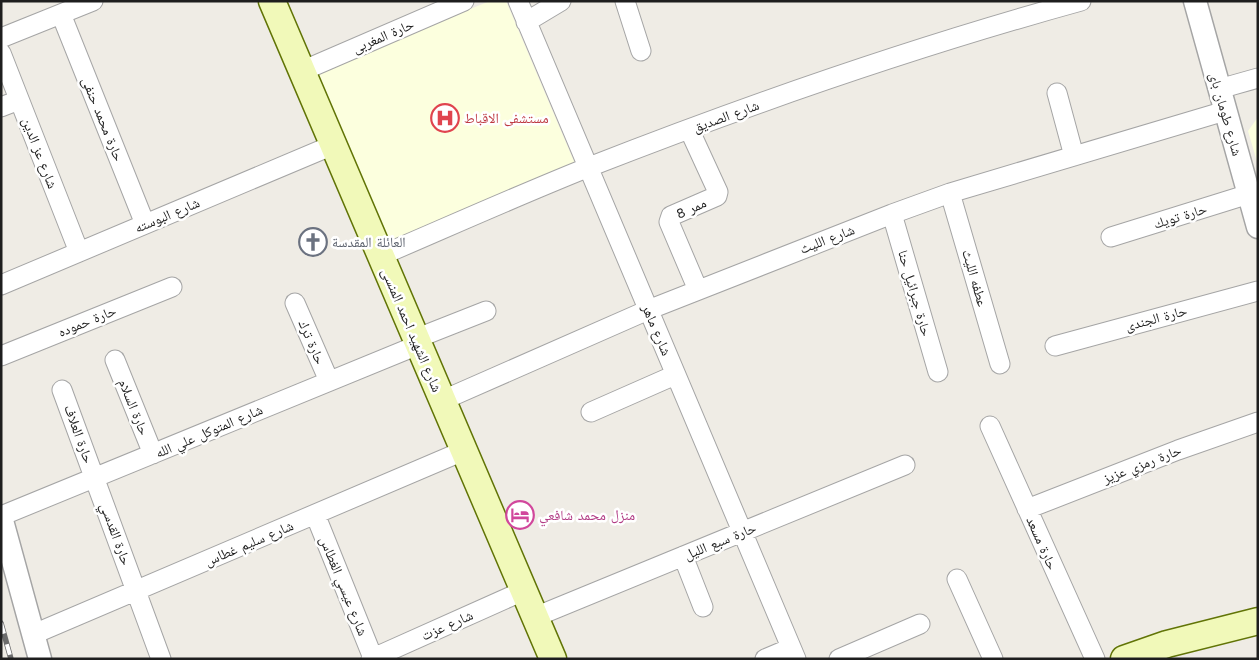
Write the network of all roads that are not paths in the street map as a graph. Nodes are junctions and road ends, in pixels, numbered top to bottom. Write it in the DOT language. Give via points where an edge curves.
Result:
graph roads {
  1 [pos="93,1"];
  2 [pos="272,1"];
  3 [pos="464,1"];
  4 [pos="518,1"];
  5 [pos="562,1"];
  6 [pos="625,1"];
  7 [pos="1081,1"];
  8 [pos="1195,1"];
  9 [pos="61,14"];
  10 [pos="526,22"];
  11 [pos="1,38"];
  12 [pos="641,51"];
  13 [pos="1,53"];
  14 [pos="302,71"];
  15 [pos="1258,78"];
  16 [pos="1219,89"];
  17 [pos="1057,93"];
  18 [pos="19,100"];
  19 [pos="1,107"];
  20 [pos="1225,111"];
  21 [pos="689,129"];
  22 [pos="333,145"];
  23 [pos="1074,156"];
  24 [pos="588,168"];
  25 [pos="950,193"];
  26 [pos="1249,194"];
  27 [pos="892,214"];
  28 [pos="145,224"];
  29 [pos="1258,227"];
  30 [pos="1111,238"];
  31 [pos="79,252"];
  32 [pos="380,256"];
  33 [pos="1,285"];
  34 [pos="172,287"];
  35 [pos="698,290"];
  36 [pos="1258,291"];
  37 [pos="295,303"];
  38 [pos="648,310"];
  39 [pos="486,311"];
  40 [pos="416,342"];
  41 [pos="1055,346"];
  42 [pos="1,356"];
  43 [pos="115,360"];
  44 [pos="1000,364"];
  45 [pos="938,372"];
  46 [pos="676,375"];
  47 [pos="329,381"];
  48 [pos="62,390"];
  49 [pos="441,401"];
  50 [pos="591,412"];
  51 [pos="1258,422"];
  52 [pos="990,426"];
  53 [pos="463,451"];
  54 [pos="153,454"];
  55 [pos="904,464"];
  56 [pos="95,478"];
  57 [pos="1027,509"];
  58 [pos="315,514"];
  59 [pos="1,517"];
  60 [pos="742,532"];
  61 [pos="682,556"];
  62 [pos="957,579"];
  63 [pos="136,591"];
  64 [pos="523,591"];
  65 [pos="703,607"];
  66 [pos="535,617"];
  67 [pos="1258,621"];
  68 [pos="920,624"];
  69 [pos="34,634"];
  70 [pos="1170,651"];
  71 [pos="794,653"];
  72 [pos="372,658"];
  73 [pos="40,659"];
  74 [pos="161,659"];
  75 [pos="553,659"];
  76 [pos="765,659"];
  77 [pos="840,659"];
  78 [pos="993,659"];
  79 [pos="1095,659"];
  80 [pos="1124,659"];
  1 -- 9 [label="street"];
  2 -- 14 [label="main road, شارع الشهيد احمد المنسى"];
  3 -- 14 [label="street, حارة المغربى"];
  4 -- 10 [label="street, شارع ماهر"];
  5 -- 10 [label="street"];
  6 -- 12 [label="street"];
  7 -- 21 [label="street, شارع الصديق" via="880,62"];
  8 -- 16 [label="street, شارع طومان باى"];
  9 -- 11 [label="street"];
  9 -- 28 [label="street, حارة محمد حنفى"];
  10 -- 24 [label="street, شارع ماهر"];
  13 -- 18 [label="street, شارع عز الدين"];
  14 -- 22 [label="main road, شارع الشهيد احمد المنسى"];
  15 -- 16 [label="street"];
  16 -- 20 [label="street, شارع طومان باى"];
  17 -- 23 [label="street"];
  18 -- 19 [label="street"];
  18 -- 31 [label="street, شارع عز الدين"];
  20 -- 23 [label="street, شارع الليث"];
  20 -- 26 [label="street, شارع طومان باى"];
  21 -- 24 [label="street, شارع الصديق"];
  21 -- 35 [label="street, ممر 8" via="718,192 717,196 671,216 669,222"];
  22 -- 28 [label="street, شارع البوسته"];
  22 -- 32 [label="main road, شارع الشهيد احمد المنسى"];
  23 -- 25 [label="street, شارع الليث"];
  24 -- 32 [label="street, شارع الصديق"];
  24 -- 38 [label="street, شارع ماهر"];
  25 -- 27 [label="street, شارع الليث"];
  25 -- 44 [label="street, عطفه الليث"];
  26 -- 29 [label="street, شارع طومان باى"];
  26 -- 30 [label="street, حارة تويك"];
  27 -- 35 [label="street, شارع الليث"];
  27 -- 45 [label="street, حارة جبرائيل حنا"];
  28 -- 31 [label="street, شارع البوسته"];
  31 -- 33 [label="street, شارع البوسته"];
  32 -- 40 [label="main road, شارع الشهيد احمد المنسى"];
  34 -- 42 [label="street, حارة حموده"];
  35 -- 38 [label="street, شارع الليث"];
  36 -- 41 [label="street, حارة الجندى"];
  37 -- 47 [label="street, حارة ترك"];
  38 -- 46 [label="street, شارع ماهر"];
  38 -- 49 [label="street, شارع الليث"];
  39 -- 40 [label="street, شارع المتوكل علي الله"];
  40 -- 47 [label="street, شارع المتوكل علي الله"];
  40 -- 49 [label="main road, شارع الشهيد احمد المنسى"];
  43 -- 54 [label="street, حارة السلام"];
  46 -- 50 [label="street"];
  46 -- 60 [label="street, شارع ماهر"];
  47 -- 54 [label="street, شارع المتوكل علي الله"];
  48 -- 56 [label="street, حارة العلاف"];
  49 -- 53 [label="main road, شارع الشهيد احمد المنسى"];
  51 -- 57 [label="street, حارة رمزي عزيز"];
  52 -- 57 [label="street, حارة مسعد"];
  53 -- 58 [label="street, شارع سليم غطاس"];
  53 -- 64 [label="main road, شارع الشهيد احمد المنسى"];
  54 -- 56 [label="street, شارع المتوكل علي الله"];
  55 -- 60 [label="street, حارة سبع الليل"];
  56 -- 59 [label="street, شارع المتوكل علي الله"];
  56 -- 63 [label="street, حارة القدسي"];
  57 -- 79 [label="street, حارة مسعد"];
  58 -- 63 [label="street, شارع سليم غطاس"];
  58 -- 72 [label="street, شارع عيسي الغطاس"];
  59 -- 69 [label="street"];
  60 -- 61 [label="street, حارة سبع الليل"];
  60 -- 71 [label="street, شارع ماهر"];
  61 -- 65 [label="street"];
  61 -- 66 [label="street, حارة سبع الليل"];
  62 -- 78 [label="street"];
  63 -- 69 [label="street, شارع سليم غطاس"];
  63 -- 74 [label="street, حارة القدسي"];
  64 -- 66 [label="main road, شارع الشهيد احمد المنسى"];
  64 -- 72 [label="street, شارع عزت"];
  66 -- 75 [label="main road, شارع الشهيد احمد المنسى"];
  67 -- 70 [label="main road"];
  68 -- 77 [label="street"];
  69 -- 73 [label="street"];
  70 -- 80 [label="main road"];
  71 -- 76 [label="street"];
}
